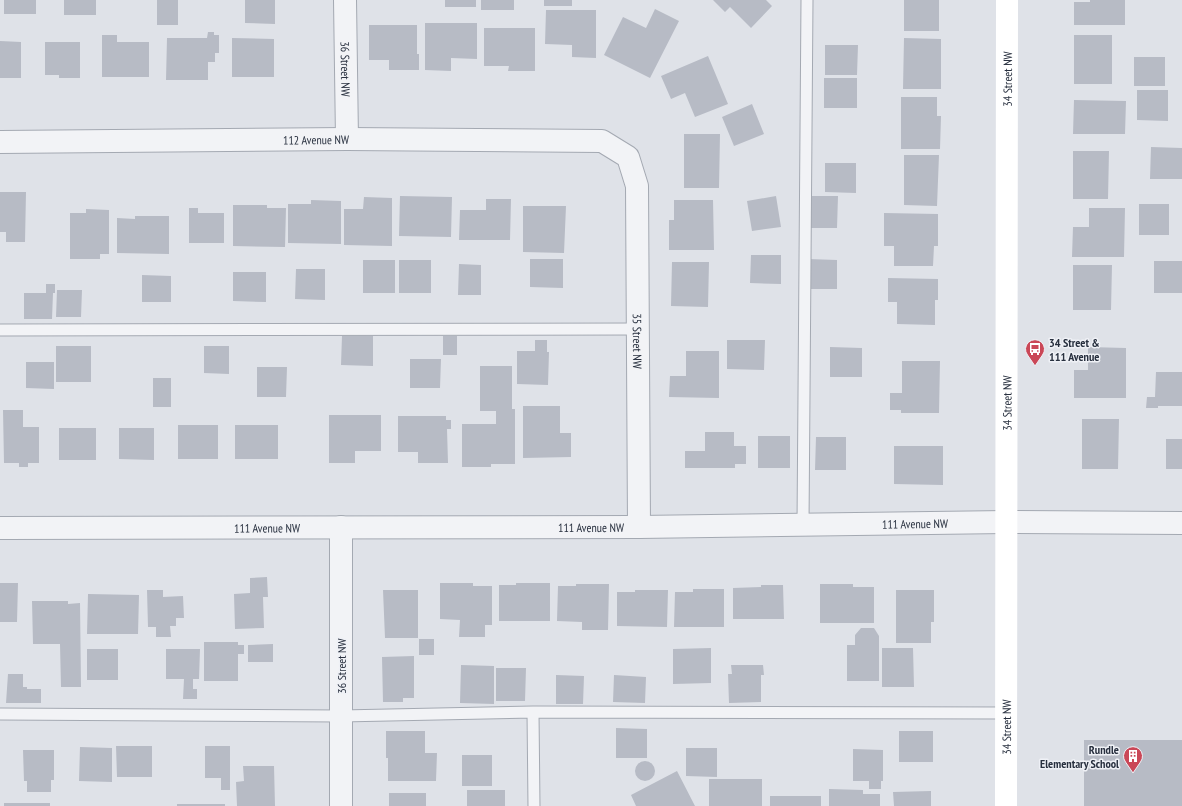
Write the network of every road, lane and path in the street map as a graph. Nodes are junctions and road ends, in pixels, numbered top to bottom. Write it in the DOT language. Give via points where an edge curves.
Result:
graph roads {
  1 [pos="345,0"];
  2 [pos="807,0"];
  3 [pos="1007,0"];
  4 [pos="347,139"];
  5 [pos="0,142"];
  6 [pos="628,157"];
  7 [pos="638,329"];
  8 [pos="0,330"];
  9 [pos="1006,522"];
  10 [pos="1182,524"];
  11 [pos="803,525"];
  12 [pos="341,527"];
  13 [pos="639,527"];
  14 [pos="0,528"];
  15 [pos="533,712"];
  16 [pos="1007,713"];
  17 [pos="0,714"];
  18 [pos="341,716"];
  19 [pos="341,806"];
  20 [pos="534,806"];
  21 [pos="1006,806"];
  1 -- 4 [label="street, 36 Street NW"];
  2 -- 11 [label="lane"];
  3 -- 9 [label="street, 34 Street NW"];
  4 -- 5 [label="street, 112 Avenue NW"];
  4 -- 6 [label="street, 112 Avenue NW" via="602,141"];
  6 -- 7 [label="street, 35 Street NW" via="637,186"];
  7 -- 8 [label="lane"];
  7 -- 13 [label="street, 35 Street NW"];
  9 -- 10 [label="street, 111 Avenue NW"];
  9 -- 11 [label="street, 111 Avenue NW"];
  9 -- 16 [label="street, 34 Street NW"];
  11 -- 13 [label="street, 111 Avenue NW"];
  12 -- 13 [label="street, 111 Avenue NW"];
  12 -- 14 [label="street, 111 Avenue NW"];
  12 -- 18 [label="street, 36 Street NW"];
  15 -- 16 [label="lane"];
  15 -- 18 [label="lane"];
  15 -- 20 [label="lane"];
  16 -- 21 [label="street, 34 Street NW"];
  17 -- 18 [label="lane"];
  18 -- 19 [label="street, 36 Street NW"];
}
